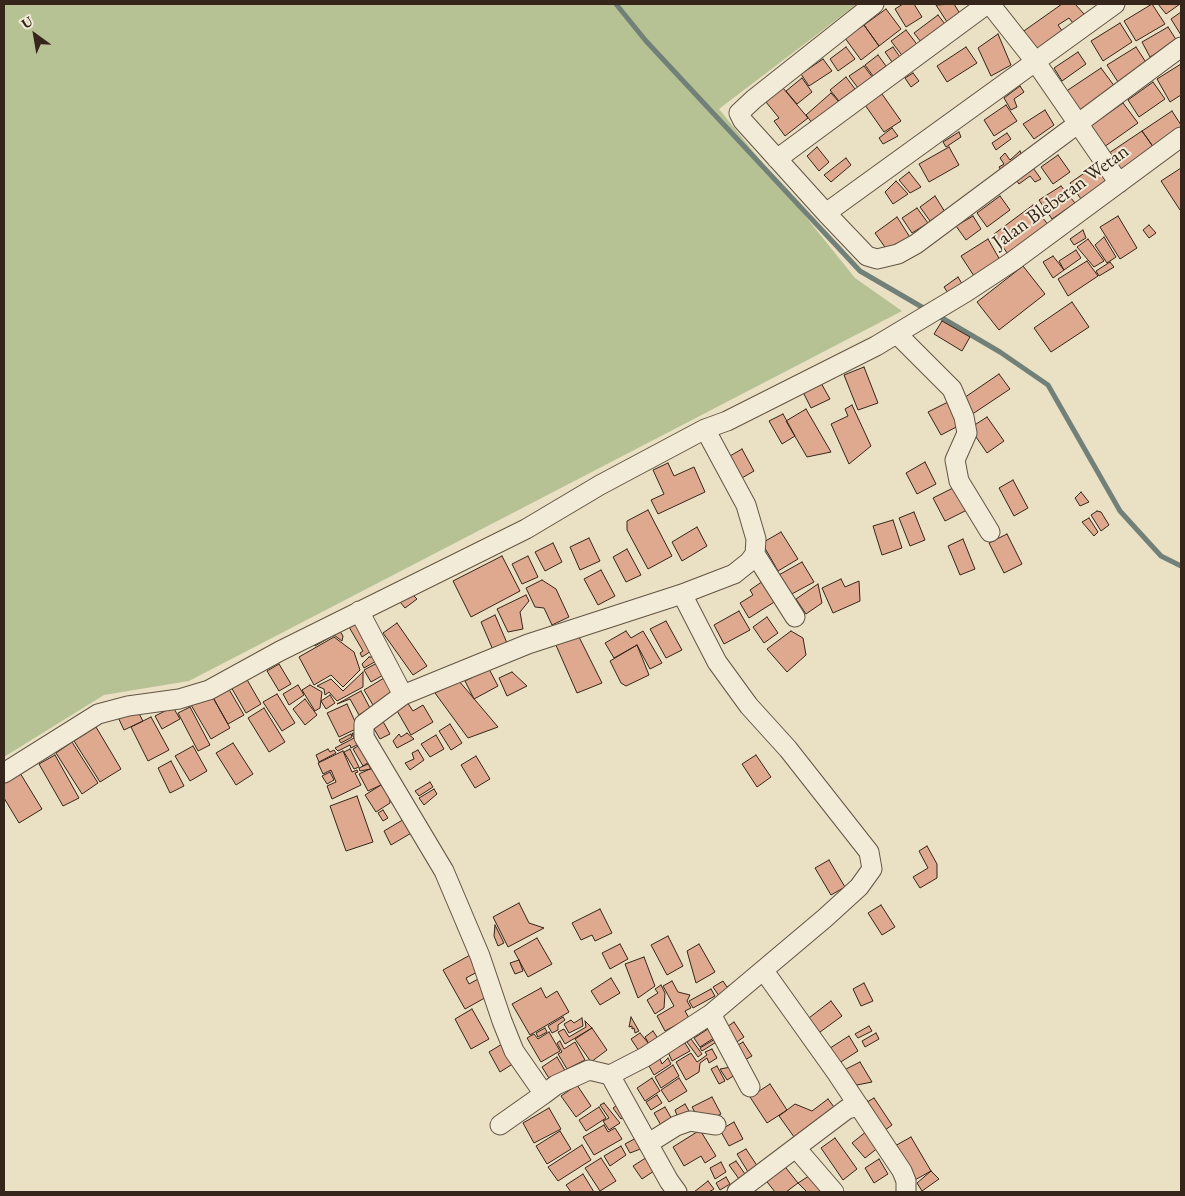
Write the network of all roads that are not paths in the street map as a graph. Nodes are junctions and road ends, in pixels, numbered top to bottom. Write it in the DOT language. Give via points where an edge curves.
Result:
graph roads {
  1 [pos="874,4"];
  2 [pos="988,4"];
  3 [pos="1115,4"];
  4 [pos="1181,47"];
  5 [pos="1035,61"];
  6 [pos="1077,124"];
  7 [pos="1181,137"];
  8 [pos="777,159"];
  9 [pos="1119,183"];
  10 [pos="826,213"];
  11 [pos="901,332"];
  12 [pos="705,429"];
  13 [pos="990,532"];
  14 [pos="755,554"];
  15 [pos="682,594"];
  16 [pos="359,611"];
  17 [pos="795,617"];
  18 [pos="403,695"];
  19 [pos="4,773"];
  20 [pos="764,971"];
  21 [pos="711,1014"];
  22 [pos="610,1075"];
  23 [pos="750,1087"];
  24 [pos="544,1094"];
  25 [pos="859,1106"];
  26 [pos="500,1125"];
  27 [pos="716,1125"];
  28 [pos="649,1144"];
  29 [pos="796,1148"];
  30 [pos="758,1186"];
  31 [pos="677,1192"];
  32 [pos="737,1192"];
  33 [pos="834,1192"];
  34 [pos="906,1192"];
  1 -- 8 [label="street" via="739,113"];
  2 -- 5 [label="street"];
  2 -- 8 [label="street"];
  3 -- 5 [label="street"];
  4 -- 6 [label="street"];
  5 -- 6 [label="street"];
  5 -- 10 [label="street"];
  6 -- 9 [label="street"];
  6 -- 10 [label="street" via="916,244 888,257 877,259 867,256"];
  7 -- 9 [label="street, Jalan Bleberan Wetan"];
  8 -- 10 [label="street"];
  9 -- 11 [label="street, Jalan Bleberan Wetan" via="1013,261"];
  11 -- 12 [label="street, Jalan Bleberan Wetan"];
  11 -- 13 [label="street" via="952,388 967,433 955,460 959,481"];
  12 -- 14 [label="street" via="746,505 756,539"];
  12 -- 16 [label="street, Jalan Bleberan Wetan" via="526,529"];
  14 -- 15 [label="street" via="734,574"];
  14 -- 17 [label="street"];
  15 -- 18 [label="street" via="528,644"];
  15 -- 20 [label="street" via="717,662 869,852 871,860 872,869 859,887"];
  16 -- 18 [label="street"];
  16 -- 19 [label="street, Jalan Bleberan Wetan" via="209,690 98,714"];
  18 -- 24 [label="street" via="364,724 364,737 444,871 480,956 514,1051"];
  20 -- 21 [label="street"];
  20 -- 25 [label="street"];
  21 -- 22 [label="street" via="645,1057"];
  21 -- 23 [label="street"];
  22 -- 24 [label="street" via="589,1070"];
  22 -- 28 [label="street"];
  24 -- 26 [label="street"];
  25 -- 29 [label="street" via="847,1109"];
  25 -- 34 [label="street" via="902,1171"];
  27 -- 28 [label="street" via="690,1122 676,1126"];
  28 -- 31 [label="street"];
  29 -- 30 [label="street"];
  29 -- 33 [label="street"];
  30 -- 32 [label="street"];
}
